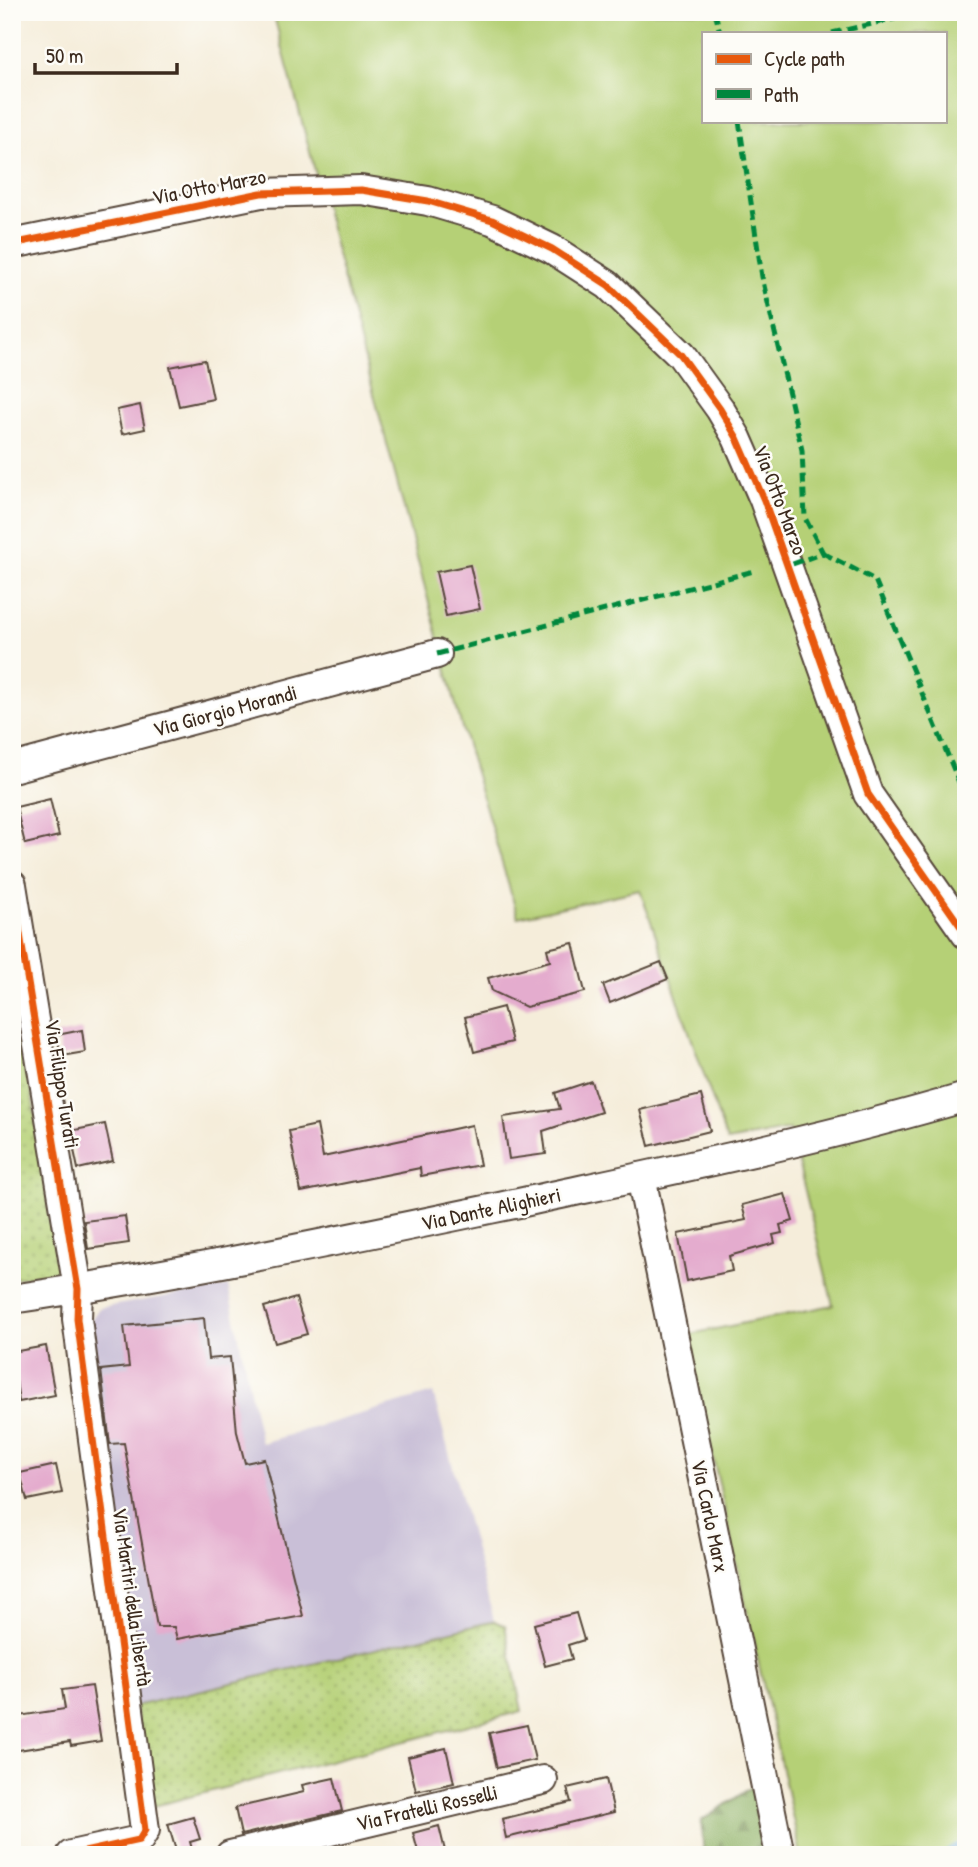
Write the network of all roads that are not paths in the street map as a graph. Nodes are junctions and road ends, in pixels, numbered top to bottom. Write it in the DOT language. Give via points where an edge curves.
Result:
graph roads {
  1 [pos="12,244"];
  2 [pos="437,654"];
  3 [pos="12,768"];
  4 [pos="12,885"];
  5 [pos="966,934"];
  6 [pos="966,1097"];
  7 [pos="641,1177"];
  8 [pos="78,1289"];
  9 [pos="12,1299"];
  10 [pos="543,1780"];
  11 [pos="146,1848"];
  12 [pos="71,1855"];
  13 [pos="230,1855"];
  14 [pos="780,1855"];
  1 -- 5 [label="street, Via Otto Marzo" via="261,193 361,190 428,201 492,220 552,249 608,285 681,355 737,438 764,500 868,794"];
  2 -- 3 [label="street, Via Giorgio Morandi"];
  4 -- 8 [label="street, Via Filippo Turati"];
  6 -- 7 [label="street, Via Dante Alighieri"];
  7 -- 8 [label="street, Via Dante Alighieri" via="256,1258"];
  7 -- 14 [label="street, Via Carlo Marx"];
  8 -- 9 [label="street, Via Dante Alighieri"];
  8 -- 11 [label="street, Via Martiri della Libertà" via="77,1320"];
  10 -- 13 [label="street, Via Fratelli Rosselli"];
  11 -- 12 [label="street, Via Martiri della Libertà"];
}
